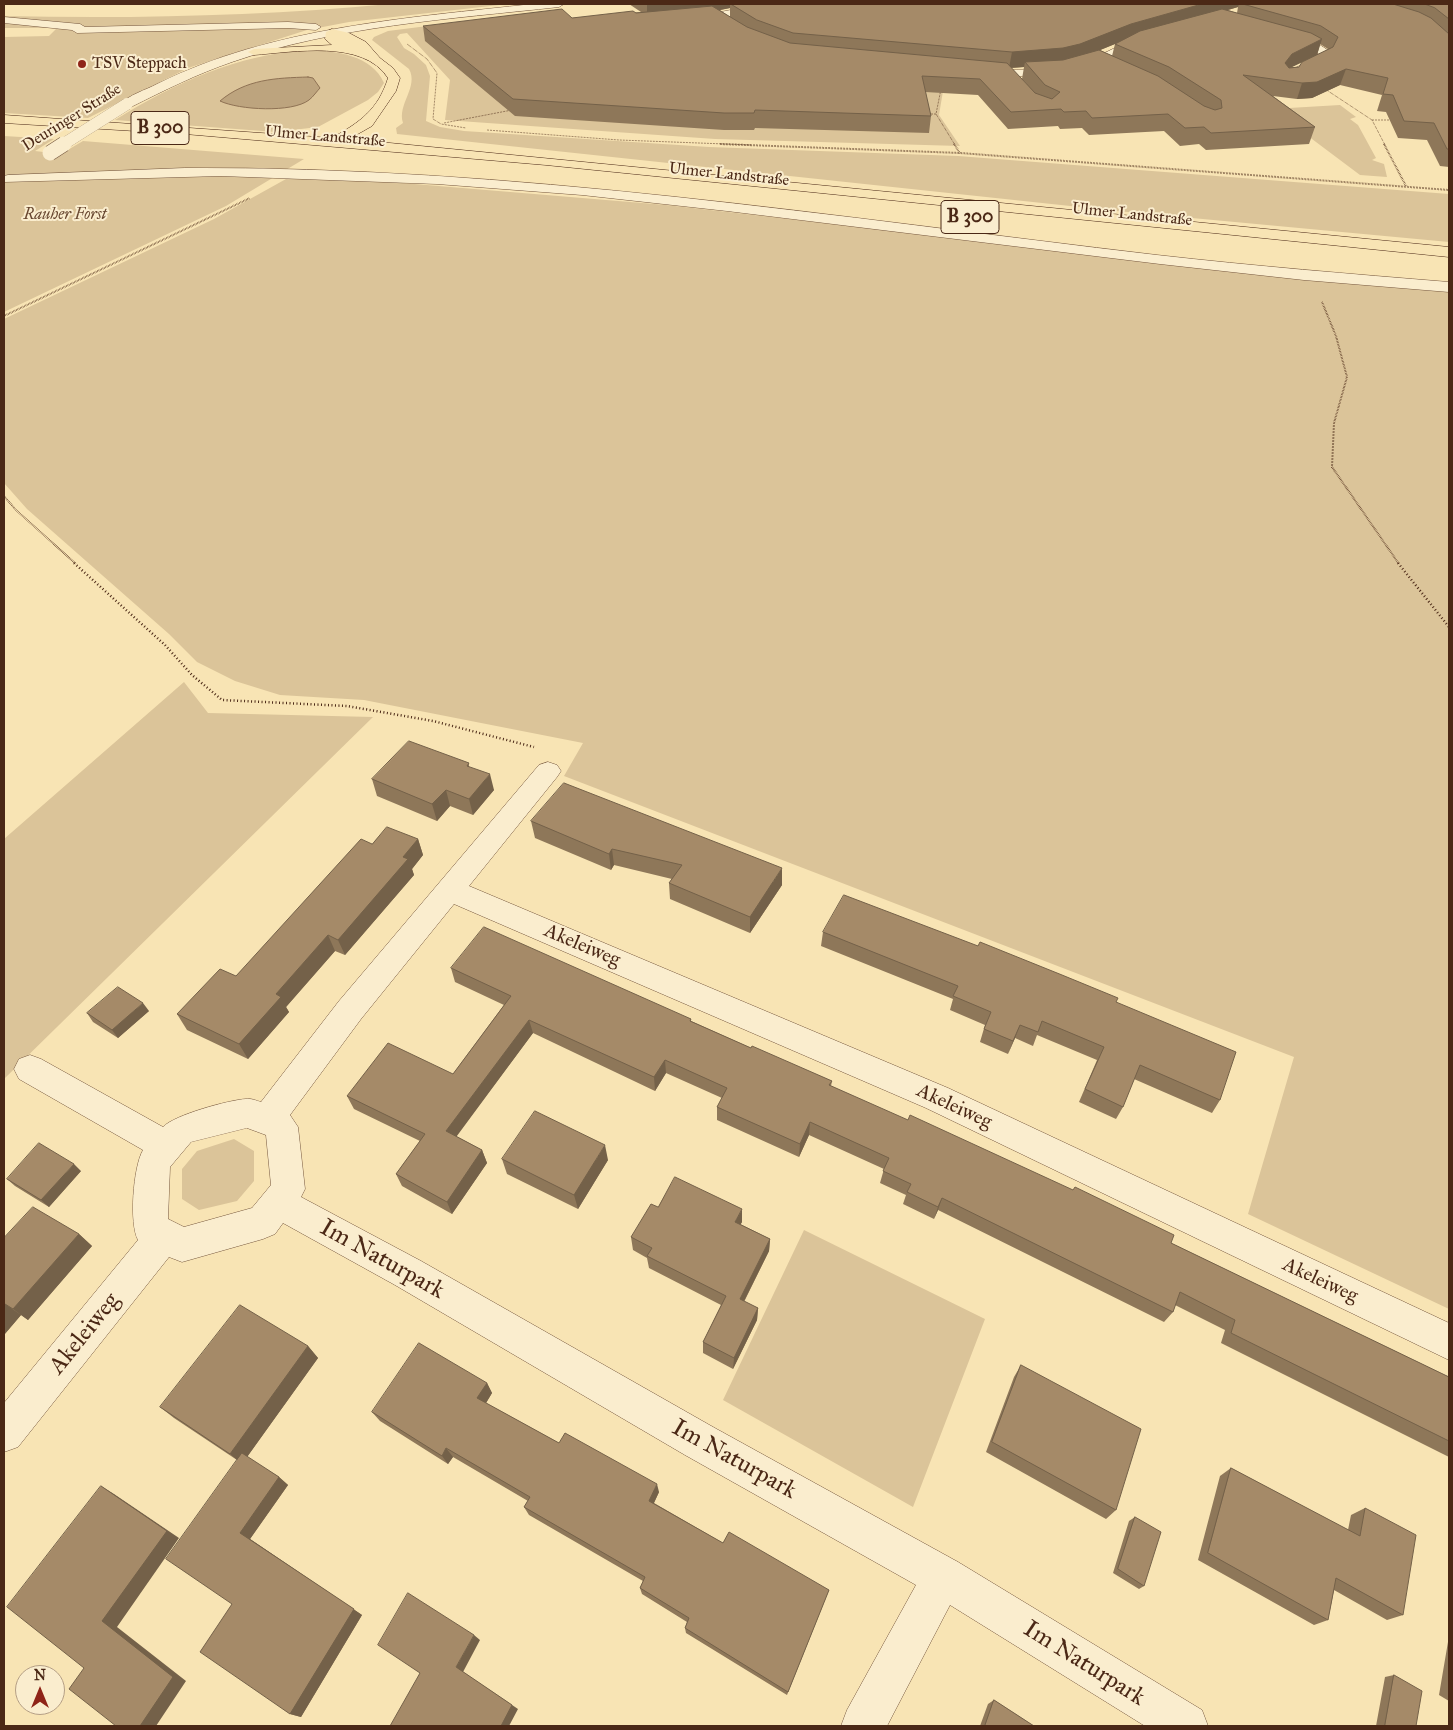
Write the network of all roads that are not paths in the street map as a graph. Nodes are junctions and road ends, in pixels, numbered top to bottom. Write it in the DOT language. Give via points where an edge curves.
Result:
graph roads {
  1 [pos="559,4"];
  2 [pos="777,4"];
  3 [pos="528,5"];
  4 [pos="680,18"];
  5 [pos="4,20"];
  6 [pos="328,31"];
  7 [pos="1317,33"];
  8 [pos="1273,34"];
  9 [pos="1160,35"];
  10 [pos="1296,41"];
  11 [pos="344,48"];
  12 [pos="254,52"];
  13 [pos="375,59"];
  14 [pos="1097,60"];
  15 [pos="1110,65"];
  16 [pos="945,69"];
  17 [pos="1009,74"];
  18 [pos="1288,79"];
  19 [pos="1018,84"];
  20 [pos="384,98"];
  21 [pos="360,111"];
  22 [pos="4,119"];
  23 [pos="367,123"];
  24 [pos="329,130"];
  25 [pos="4,131"];
  26 [pos="317,140"];
  27 [pos="338,142"];
  28 [pos="451,151"];
  29 [pos="310,154"];
  30 [pos="358,158"];
  31 [pos="463,168"];
  32 [pos="6,180"];
  33 [pos="1449,252"];
  34 [pos="1449,262"];
  35 [pos="1449,287"];
  36 [pos="548,771"];
  37 [pos="450,890"];
  38 [pos="30,1069"];
  39 [pos="268,1119"];
  40 [pos="167,1146"];
  41 [pos="277,1202"];
  42 [pos="165,1235"];
  43 [pos="1449,1342"];
  44 [pos="4,1433"];
  45 [pos="943,1577"];
  46 [pos="863,1726"];
  47 [pos="1186,1726"];
  1 -- 3 [label="street"];
  2 -- 4 [label="street" via="722,21"];
  3 -- 6 [label="street"];
  5 -- 6 [label="street" via="80,27 77,30 288,25"];
  6 -- 11 [label="main road" via="331,39"];
  6 -- 12 [label="street, Deuringer Straße"];
  6 -- 13 [label="main road" via="349,36 370,51"];
  7 -- 10 [label="street"];
  8 -- 10 [label="street"];
  9 -- 14 [label="street" via="1126,45"];
  10 -- 18 [label="street" via="1323,50 1325,57"];
  11 -- 12 [label="main road"];
  11 -- 13 [label="main road"];
  12 -- 32 [label="street, Deuringer Straße, bridge" via="185,75 127,104"];
  13 -- 20 [label="main road" via="386,66 394,78 394,84"];
  14 -- 15 [label="street"];
  14 -- 17 [label="street" via="1060,70"];
  16 -- 17 [label="street"];
  17 -- 19 [label="street"];
  20 -- 21 [label="main road"];
  20 -- 23 [label="main road"];
  22 -- 26 [label="main road, Ulmer Landstraße / B 300"];
  23 -- 27 [label="main road"];
  23 -- 28 [label="main road" via="381,135 395,140"];
  24 -- 26 [label="main road"];
  25 -- 29 [label="main road, Ulmer Landstraße / B 300"];
  26 -- 27 [label="main road, Ulmer Landstraße / B 300"];
  26 -- 29 [label="main road"];
  27 -- 28 [label="main road, Ulmer Landstraße / B 300"];
  27 -- 29 [label="main road"];
  28 -- 33 [label="main road, Ulmer Landstraße / B 300" via="1054,215"];
  29 -- 30 [label="main road, Ulmer Landstraße / B 300"];
  31 -- 34 [label="main road, Ulmer Landstraße / B 300"];
  32 -- 35 [label="street" via="108,173 294,173 471,183 601,193 1136,257"];
  36 -- 37 [label="street"];
  37 -- 39 [label="street" via="350,1010"];
  37 -- 43 [label="street, Akeleiweg" via="937,1098"];
  38 -- 40 [label="street"];
  39 -- 40 [label="street" via="247,1113 181,1130"];
  39 -- 41 [label="street" via="282,1127 288,1189"];
  40 -- 42 [label="street" via="154,1162 150,1228"];
  41 -- 42 [label="street" via="263,1222 182,1244"];
  41 -- 45 [label="street, Im Naturpark"];
  42 -- 44 [label="street, Akeleiweg"];
  45 -- 46 [label="street"];
  45 -- 47 [label="street, Im Naturpark"];
}
